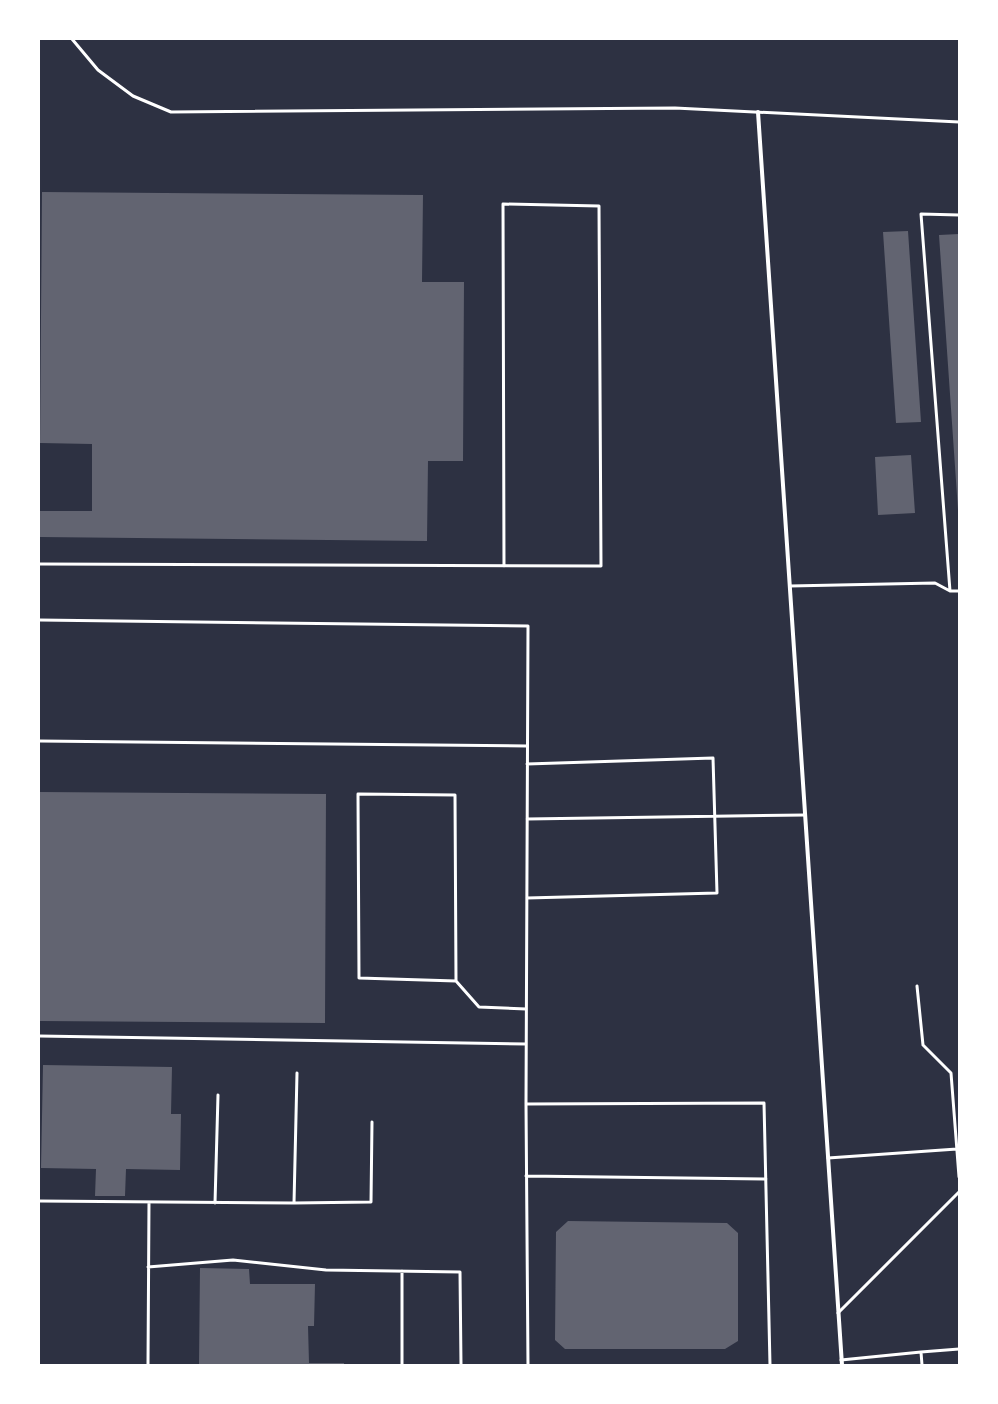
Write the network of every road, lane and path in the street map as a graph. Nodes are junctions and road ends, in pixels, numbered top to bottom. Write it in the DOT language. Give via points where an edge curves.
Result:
graph roads {
  1 [pos="72,39"];
  2 [pos="758,112"];
  3 [pos="959,122"];
  4 [pos="959,214"];
  5 [pos="39,564"];
  6 [pos="504,566"];
  7 [pos="790,586"];
  8 [pos="959,591"];
  9 [pos="950,592"];
  10 [pos="39,620"];
  11 [pos="39,741"];
  12 [pos="527,746"];
  13 [pos="527,764"];
  14 [pos="805,815"];
  15 [pos="714,816"];
  16 [pos="527,819"];
  17 [pos="527,898"];
  18 [pos="456,981"];
  19 [pos="917,986"];
  20 [pos="526,1009"];
  21 [pos="39,1036"];
  22 [pos="526,1044"];
  23 [pos="297,1073"];
  24 [pos="218,1095"];
  25 [pos="526,1104"];
  26 [pos="372,1122"];
  27 [pos="957,1149"];
  28 [pos="828,1158"];
  29 [pos="526,1176"];
  30 [pos="959,1177"];
  31 [pos="766,1179"];
  32 [pos="959,1192"];
  33 [pos="39,1202"];
  34 [pos="149,1202"];
  35 [pos="215,1203"];
  36 [pos="294,1203"];
  37 [pos="148,1267"];
  38 [pos="402,1271"];
  39 [pos="838,1313"];
  40 [pos="959,1349"];
  41 [pos="921,1352"];
  42 [pos="841,1360"];
  43 [pos="148,1365"];
  44 [pos="402,1365"];
  45 [pos="461,1365"];
  46 [pos="528,1365"];
  47 [pos="770,1365"];
  48 [pos="842,1365"];
  49 [pos="922,1365"];
  1 -- 2 [label="lane" via="98,70 133,96 171,112 675,108"];
  2 -- 3 [label="lane"];
  2 -- 7 [label="street"];
  4 -- 9 [label="lane" via="921,214"];
  5 -- 6 [label="lane"];
  6 -- 6 [label="lane" via="601,566 599,206 503,204"];
  7 -- 9 [label="lane" via="935,583"];
  7 -- 14 [label="street"];
  8 -- 9 [label="lane"];
  10 -- 12 [label="lane" via="528,626"];
  11 -- 12 [label="lane"];
  12 -- 13 [label="lane"];
  13 -- 15 [label="lane" via="713,758"];
  13 -- 16 [label="lane"];
  14 -- 15 [label="lane"];
  14 -- 28 [label="street"];
  15 -- 16 [label="lane"];
  15 -- 17 [label="lane" via="717,892"];
  16 -- 17 [label="lane"];
  17 -- 20 [label="lane"];
  18 -- 18 [label="lane" via="359,978 358,794 455,795"];
  18 -- 20 [label="lane" via="479,1007"];
  19 -- 27 [label="lane" via="923,1045 951,1073"];
  20 -- 22 [label="lane"];
  21 -- 22 [label="lane"];
  22 -- 25 [label="lane"];
  23 -- 36 [label="lane"];
  24 -- 35 [label="lane"];
  25 -- 29 [label="lane"];
  25 -- 31 [label="lane" via="764,1103"];
  26 -- 36 [label="lane" via="371,1202"];
  27 -- 28 [label="lane"];
  27 -- 30 [label="lane"];
  28 -- 39 [label="street"];
  29 -- 31 [label="lane"];
  29 -- 46 [label="lane"];
  31 -- 47 [label="lane"];
  32 -- 39 [label="lane"];
  33 -- 34 [label="lane"];
  34 -- 35 [label="lane"];
  34 -- 37 [label="lane"];
  35 -- 36 [label="lane"];
  37 -- 38 [label="lane" via="233,1260 326,1270"];
  37 -- 43 [label="lane"];
  38 -- 44 [label="lane"];
  38 -- 45 [label="lane" via="460,1272"];
  39 -- 42 [label="street"];
  40 -- 41 [label="lane"];
  41 -- 42 [label="lane"];
  41 -- 49 [label="lane"];
  42 -- 48 [label="street"];
}
